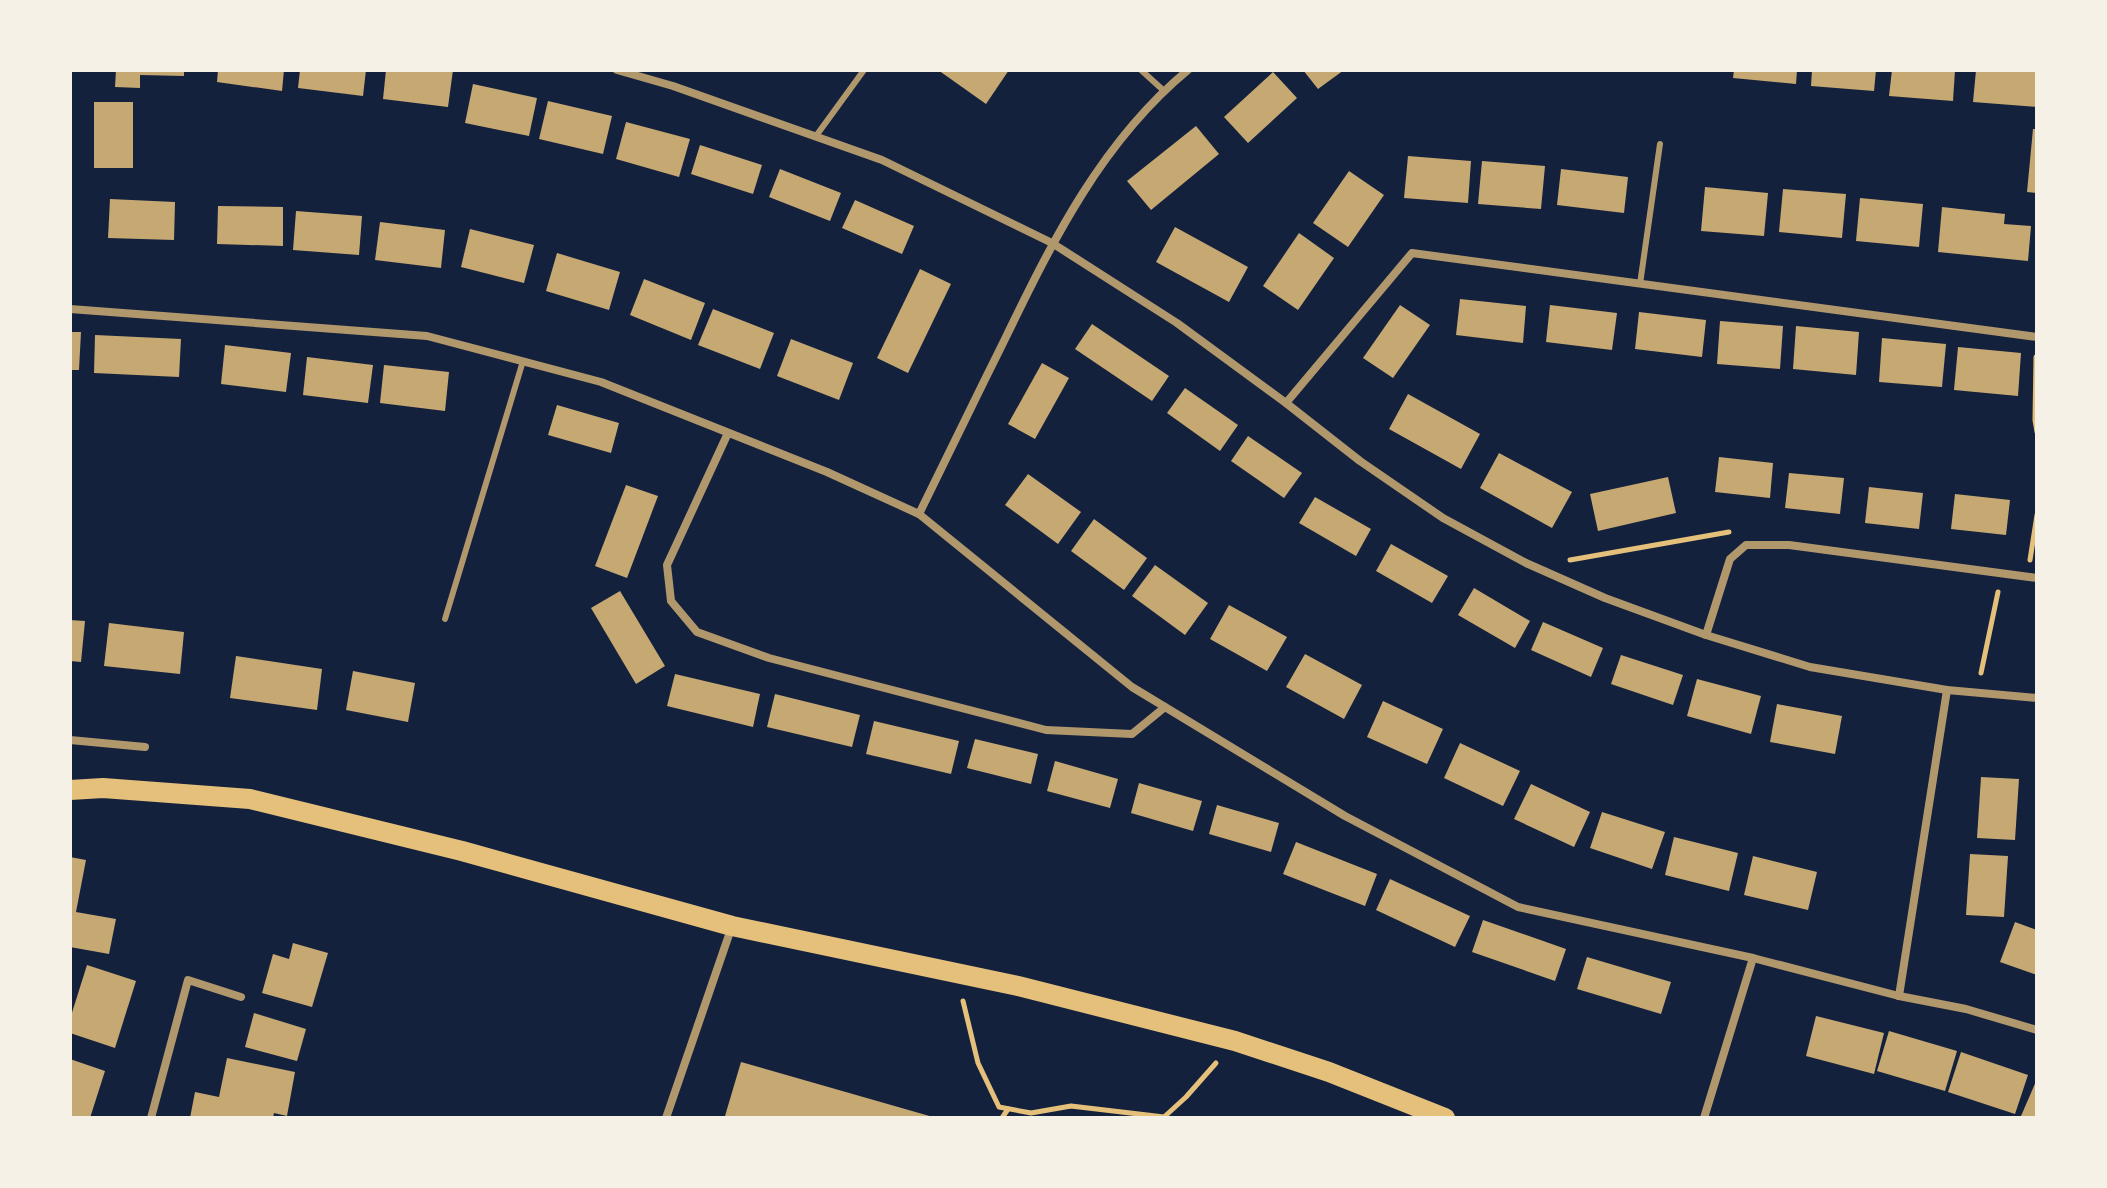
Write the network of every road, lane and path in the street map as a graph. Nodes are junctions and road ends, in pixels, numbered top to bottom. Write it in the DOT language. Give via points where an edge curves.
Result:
graph roads {
  1 [pos="617,70"];
  2 [pos="864,70"];
  3 [pos="1141,70"];
  4 [pos="1188,70"];
  5 [pos="1163,90"];
  6 [pos="816,136"];
  7 [pos="1660,144"];
  8 [pos="1052,243"];
  9 [pos="1640,284"];
  10 [pos="70,309"];
  11 [pos="2037,340"];
  12 [pos="523,361"];
  13 [pos="1286,403"];
  14 [pos="2037,432"];
  15 [pos="728,433"];
  16 [pos="919,514"];
  17 [pos="2037,515"];
  18 [pos="1742,535"];
  19 [pos="1534,566"];
  20 [pos="2001,574"];
  21 [pos="2032,578"];
  22 [pos="445,619"];
  23 [pos="1706,635"];
  24 [pos="1947,690"];
  25 [pos="1976,693"];
  26 [pos="2037,698"];
  27 [pos="1165,707"];
  28 [pos="70,740"];
  29 [pos="145,747"];
  30 [pos="70,790"];
  31 [pos="732,926"];
  32 [pos="1753,958"];
  33 [pos="956,973"];
  34 [pos="1899,996"];
  35 [pos="241,997"];
  36 [pos="2037,1030"];
  37 [pos="1235,1041"];
  38 [pos="1008,1109"];
  39 [pos="151,1118"];
  40 [pos="666,1118"];
  41 [pos="1002,1118"];
  42 [pos="1163,1118"];
  43 [pos="1445,1118"];
  44 [pos="1704,1118"];
  1 -- 6 [label="street"];
  2 -- 6 [label="lane"];
  3 -- 5 [label="lane"];
  4 -- 5 [label="street"];
  5 -- 8 [label="street" via="1118,140"];
  6 -- 8 [label="street" via="882,160"];
  7 -- 9 [label="lane"];
  8 -- 13 [label="street" via="1177,323"];
  8 -- 16 [label="street"];
  9 -- 11 [label="street"];
  9 -- 13 [label="street" via="1412,253"];
  10 -- 12 [label="street" via="427,336"];
  11 -- 14 [label="path"];
  12 -- 15 [label="street" via="601,382"];
  12 -- 22 [label="lane"];
  13 -- 19 [label="street" via="1443,518"];
  15 -- 16 [label="street"];
  15 -- 27 [label="street" via="667,565 671,601 697,632 769,658 1046,730 1132,734"];
  16 -- 27 [label="street" via="1132,687"];
  17 -- 21 [label="path"];
  18 -- 19 [label="path" via="1727,531"];
  19 -- 23 [label="street"];
  20 -- 21 [label="street"];
  20 -- 23 [label="street" via="1789,545 1746,545 1730,559"];
  20 -- 25 [label="path"];
  23 -- 24 [label="street" via="1810,667"];
  24 -- 25 [label="street"];
  24 -- 34 [label="street"];
  25 -- 26 [label="street"];
  27 -- 32 [label="street" via="1345,816 1518,907"];
  28 -- 29 [label="street"];
  30 -- 31 [label="main road" via="250,799"];
  31 -- 33 [label="main road"];
  31 -- 40 [label="street"];
  32 -- 34 [label="street"];
  32 -- 44 [label="street"];
  33 -- 37 [label="main road"];
  33 -- 38 [label="path" via="978,1063 999,1107"];
  34 -- 36 [label="street"];
  35 -- 39 [label="street" via="188,980"];
  37 -- 42 [label="path"];
  37 -- 43 [label="main road"];
  38 -- 41 [label="path"];
  38 -- 42 [label="path" via="1031,1113 1071,1106"];
}
